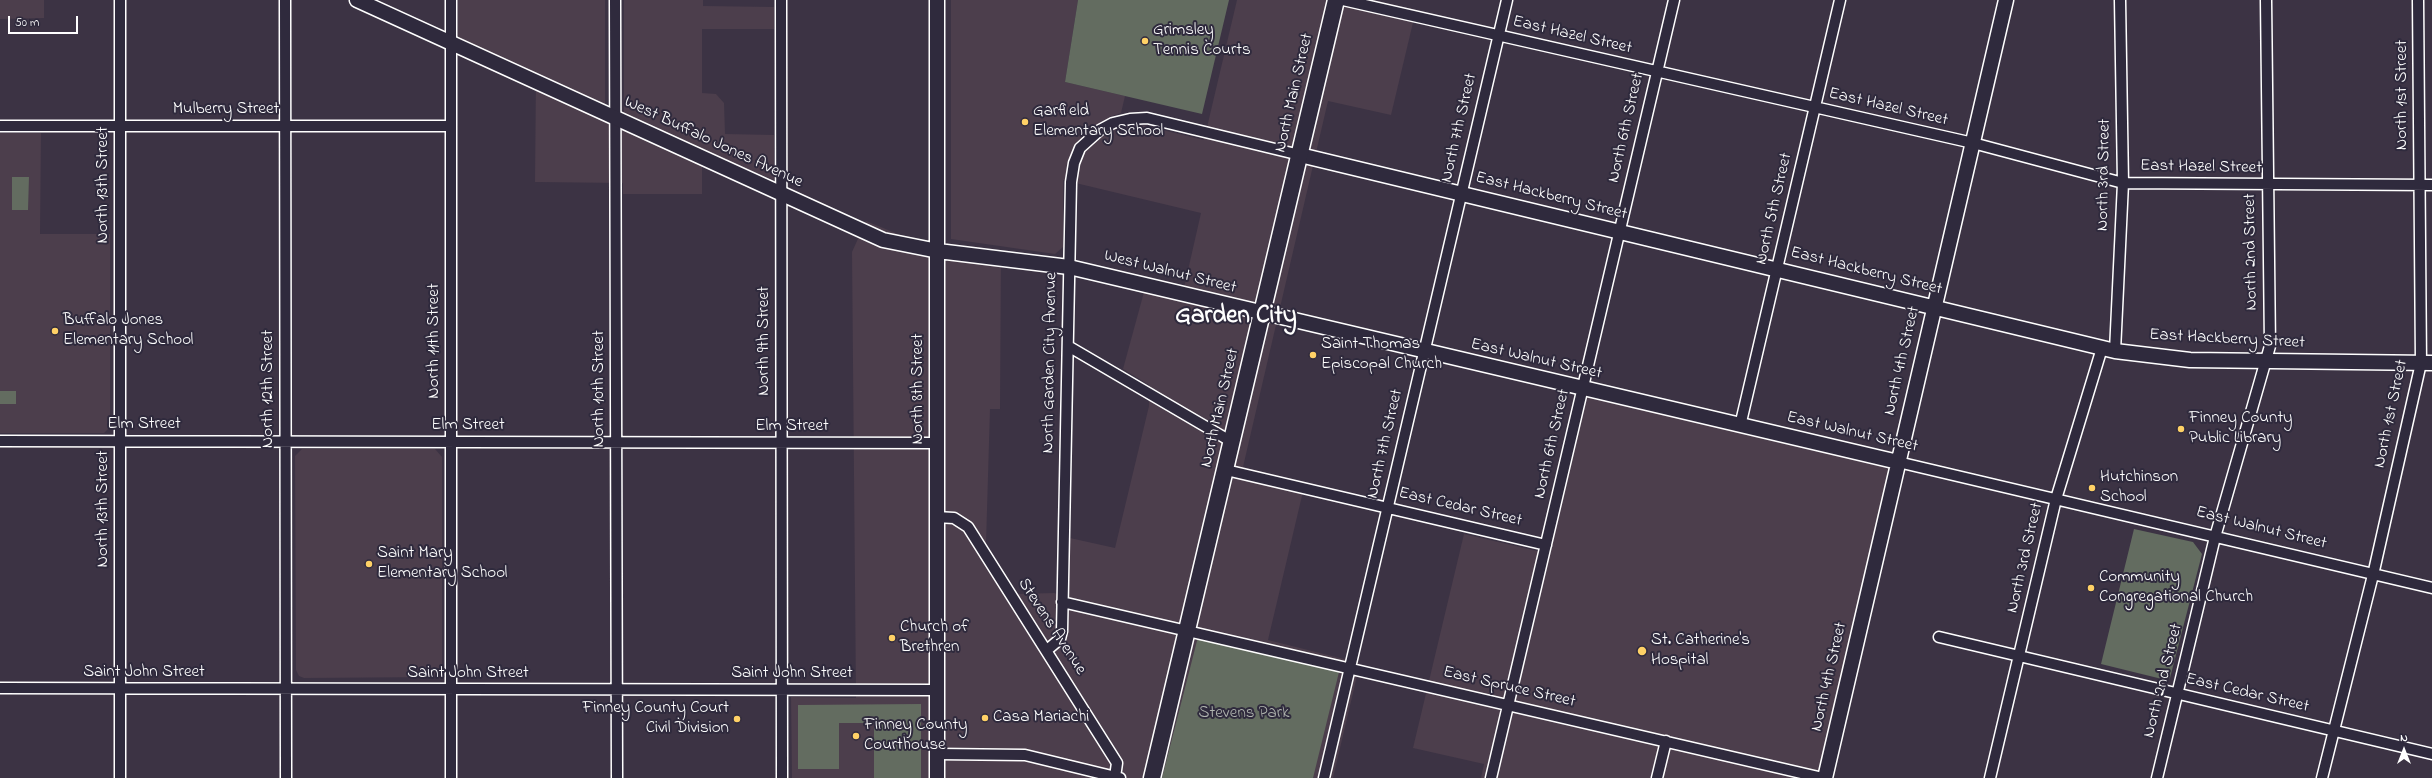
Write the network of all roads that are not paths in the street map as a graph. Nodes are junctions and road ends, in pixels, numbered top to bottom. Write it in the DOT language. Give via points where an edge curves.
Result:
graph roads {
  1 [pos="120,0"];
  2 [pos="284,0"];
  3 [pos="357,0"];
  4 [pos="451,0"];
  5 [pos="615,0"];
  6 [pos="781,0"];
  7 [pos="937,0"];
  8 [pos="1336,0"];
  9 [pos="1343,0"];
  10 [pos="1507,0"];
  11 [pos="1674,0"];
  12 [pos="1840,0"];
  13 [pos="2006,0"];
  14 [pos="2120,0"];
  15 [pos="2266,0"];
  16 [pos="2418,0"];
  17 [pos="1498,35"];
  18 [pos="451,42"];
  19 [pos="1657,71"];
  20 [pos="1815,107"];
  21 [pos="616,118"];
  22 [pos="285,125"];
  23 [pos="0,126"];
  24 [pos="120,126"];
  25 [pos="452,126"];
  26 [pos="1972,143"];
  27 [pos="1300,155"];
  28 [pos="2123,183"];
  29 [pos="2420,184"];
  30 [pos="2432,184"];
  31 [pos="2268,185"];
  32 [pos="1461,193"];
  33 [pos="781,194"];
  34 [pos="1619,232"];
  35 [pos="938,251"];
  36 [pos="1069,267"];
  37 [pos="1777,270"];
  38 [pos="1934,307"];
  39 [pos="1263,314"];
  40 [pos="1068,346"];
  41 [pos="2109,349"];
  42 [pos="1424,352"];
  43 [pos="2265,361"];
  44 [pos="2426,363"];
  45 [pos="1583,389"];
  46 [pos="1740,426"];
  47 [pos="0,441"];
  48 [pos="120,441"];
  49 [pos="286,442"];
  50 [pos="451,442"];
  51 [pos="616,442"];
  52 [pos="1232,442"];
  53 [pos="781,443"];
  54 [pos="937,443"];
  55 [pos="1898,462"];
  56 [pos="1226,470"];
  57 [pos="2056,498"];
  58 [pos="1388,508"];
  59 [pos="936,517"];
  60 [pos="2215,537"];
  61 [pos="1546,545"];
  62 [pos="2373,575"];
  63 [pos="2432,588"];
  64 [pos="1062,602"];
  65 [pos="1187,630"];
  66 [pos="1939,637"];
  67 [pos="1047,650"];
  68 [pos="2019,657"];
  69 [pos="1350,668"];
  70 [pos="0,688"];
  71 [pos="120,689"];
  72 [pos="285,689"];
  73 [pos="451,690"];
  74 [pos="617,690"];
  75 [pos="936,690"];
  76 [pos="782,691"];
  77 [pos="2177,694"];
  78 [pos="1508,704"];
  79 [pos="2334,731"];
  80 [pos="1666,741"];
  81 [pos="937,754"];
  82 [pos="2432,754"];
  83 [pos="1117,777"];
  84 [pos="120,778"];
  85 [pos="286,778"];
  86 [pos="451,778"];
  87 [pos="617,778"];
  88 [pos="782,778"];
  89 [pos="937,778"];
  90 [pos="1152,778"];
  91 [pos="1324,778"];
  92 [pos="1490,778"];
  93 [pos="1657,778"];
  94 [pos="1824,778"];
  95 [pos="1990,778"];
  96 [pos="2157,778"];
  97 [pos="2322,778"];
  1 -- 24 [label="street, North 13th Street"];
  2 -- 22 [label="street, North 12th Street"];
  3 -- 18 [label="main road, West Buffalo Jones Avenue"];
  4 -- 18 [label="street, North 11th Street"];
  5 -- 21 [label="street, North 10th Street"];
  6 -- 33 [label="street, North 9th Street"];
  7 -- 35 [label="main road, North 8th Street"];
  8 -- 27 [label="main road, North Main Street"];
  9 -- 17 [label="street, East Hazel Street"];
  10 -- 17 [label="street, North 7th Street"];
  11 -- 19 [label="street, North 6th Street"];
  12 -- 20 [label="street, North 5th Street"];
  13 -- 26 [label="main road, North 4th Street"];
  14 -- 28 [label="street, North 3rd Street"];
  15 -- 31 [label="street, North 2nd Street"];
  16 -- 29 [label="street, North 1st Street"];
  17 -- 19 [label="street, East Hazel Street"];
  17 -- 32 [label="street, North 7th Street"];
  18 -- 21 [label="main road, West Buffalo Jones Avenue"];
  18 -- 25 [label="street, North 11th Street"];
  19 -- 20 [label="street, East Hazel Street"];
  19 -- 34 [label="street, North 6th Street"];
  20 -- 26 [label="street, East Hazel Street"];
  20 -- 37 [label="street, North 5th Street"];
  21 -- 33 [label="main road, West Buffalo Jones Avenue"];
  21 -- 51 [label="street, North 10th Street"];
  22 -- 24 [label="street, Mulberry Street"];
  22 -- 25 [label="street, Mulberry Street"];
  22 -- 49 [label="street, North 12th Street"];
  23 -- 24 [label="street, Mulberry Street"];
  24 -- 48 [label="street, North 13th Street"];
  25 -- 50 [label="street, North 11th Street"];
  26 -- 28 [label="street, East Hazel Street"];
  26 -- 38 [label="main road, North 4th Street"];
  27 -- 32 [label="main road, East Hackberry Street"];
  27 -- 36 [label="street, North Garden City Avenue" via="1147,118 1130,118 1113,123 1100,130 1080,148 1074,163 1071,182"];
  27 -- 39 [label="main road, North Main Street"];
  28 -- 31 [label="street, East Hazel Street"];
  28 -- 41 [label="street, North 3rd Street"];
  29 -- 30 [label="street, East Hazel Street"];
  29 -- 31 [label="street, East Hazel Street"];
  29 -- 44 [label="street, North 1st Street"];
  31 -- 43 [label="street, North 2nd Street" via="2270,346"];
  32 -- 34 [label="main road, East Hackberry Street"];
  32 -- 42 [label="street, North 7th Street"];
  33 -- 35 [label="main road, West Buffalo Jones Avenue" via="883,240"];
  33 -- 53 [label="street, North 9th Street"];
  34 -- 37 [label="main road, East Hackberry Street"];
  34 -- 45 [label="street, North 6th Street"];
  35 -- 36 [label="main road, West Buffalo Jones Avenue"];
  35 -- 54 [label="main road, North 8th Street"];
  36 -- 39 [label="main road, West Walnut Street"];
  36 -- 40 [label="street, North Garden City Avenue"];
  37 -- 38 [label="main road, East Hackberry Street"];
  37 -- 46 [label="street, North 5th Street"];
  38 -- 41 [label="main road, East Hackberry Street"];
  38 -- 55 [label="main road, North 4th Street"];
  39 -- 42 [label="main road, East Walnut Street"];
  39 -- 52 [label="main road, North Main Street"];
  40 -- 52 [label="street"];
  40 -- 64 [label="street, North Garden City Avenue"];
  41 -- 43 [label="main road, East Hackberry Street" via="2190,360"];
  41 -- 57 [label="street, North 3rd Street"];
  42 -- 45 [label="main road, East Walnut Street"];
  42 -- 58 [label="street, North 7th Street"];
  43 -- 44 [label="main road, East Hackberry Street"];
  43 -- 60 [label="street, North 2nd Street"];
  44 -- 62 [label="street, North 1st Street"];
  45 -- 46 [label="main road, East Walnut Street"];
  45 -- 61 [label="street, North 6th Street"];
  46 -- 55 [label="main road, East Walnut Street"];
  47 -- 48 [label="street, Elm Street"];
  48 -- 49 [label="street, Elm Street"];
  48 -- 71 [label="street, North 13th Street"];
  49 -- 50 [label="street, Elm Street"];
  49 -- 72 [label="street, North 12th Street"];
  50 -- 51 [label="street, Elm Street"];
  50 -- 73 [label="street, North 11th Street"];
  51 -- 53 [label="street, Elm Street"];
  51 -- 74 [label="street, North 10th Street"];
  52 -- 56 [label="main road, North Main Street"];
  53 -- 54 [label="street, Elm Street"];
  53 -- 76 [label="street, North 9th Street"];
  54 -- 59 [label="main road, North 8th Street"];
  55 -- 57 [label="street, East Walnut Street"];
  55 -- 94 [label="main road, North 4th Street"];
  56 -- 58 [label="street, East Cedar Street"];
  56 -- 65 [label="main road, North Main Street"];
  57 -- 60 [label="street, East Walnut Street"];
  57 -- 68 [label="street, North 3rd Street"];
  58 -- 61 [label="street, East Cedar Street"];
  58 -- 69 [label="street, North 7th Street"];
  59 -- 67 [label="street, Stevens Avenue" via="954,518 968,527"];
  59 -- 75 [label="main road, North 8th Street"];
  60 -- 62 [label="street, East Walnut Street"];
  60 -- 77 [label="street, North 2nd Street"];
  61 -- 78 [label="street, North 6th Street"];
  62 -- 63 [label="street, East Walnut Street"];
  62 -- 79 [label="street, North 1st Street"];
  64 -- 65 [label="street, East Spruce Street"];
  64 -- 67 [label="street, North Garden City Avenue" via="1062,635 1058,642"];
  65 -- 69 [label="street, East Spruce Street"];
  65 -- 90 [label="main road, North Main Street"];
  66 -- 68 [label="street, East Cedar Street"];
  67 -- 83 [label="street, Stevens Avenue" via="1117,763"];
  68 -- 77 [label="street, East Cedar Street"];
  68 -- 95 [label="street, North 3rd Street"];
  69 -- 78 [label="street, East Spruce Street"];
  69 -- 91 [label="street, North 7th Street"];
  70 -- 71 [label="street, Saint John Street"];
  71 -- 72 [label="street, Saint John Street"];
  71 -- 84 [label="street, North 13th Street"];
  72 -- 73 [label="street, Saint John Street"];
  72 -- 85 [label="street, North 12th Street"];
  73 -- 74 [label="street, Saint John Street"];
  73 -- 86 [label="street, North 11th Street"];
  74 -- 76 [label="street, Saint John Street"];
  74 -- 87 [label="street, North 10th Street"];
  75 -- 76 [label="street, Saint John Street"];
  75 -- 81 [label="main road, North 8th Street"];
  76 -- 88 [label="street, North 9th Street"];
  77 -- 79 [label="street, East Cedar Street"];
  77 -- 96 [label="street, North 2nd Street"];
  78 -- 80 [label="street, East Spruce Street"];
  78 -- 92 [label="street, North 6th Street"];
  79 -- 82 [label="street, East Cedar Street"];
  79 -- 97 [label="street, North 1st Street"];
  80 -- 93 [label="street"];
  80 -- 94 [label="street, East Spruce Street"];
  81 -- 83 [label="street" via="1025,755"];
  81 -- 89 [label="main road, North 8th Street"];
}
